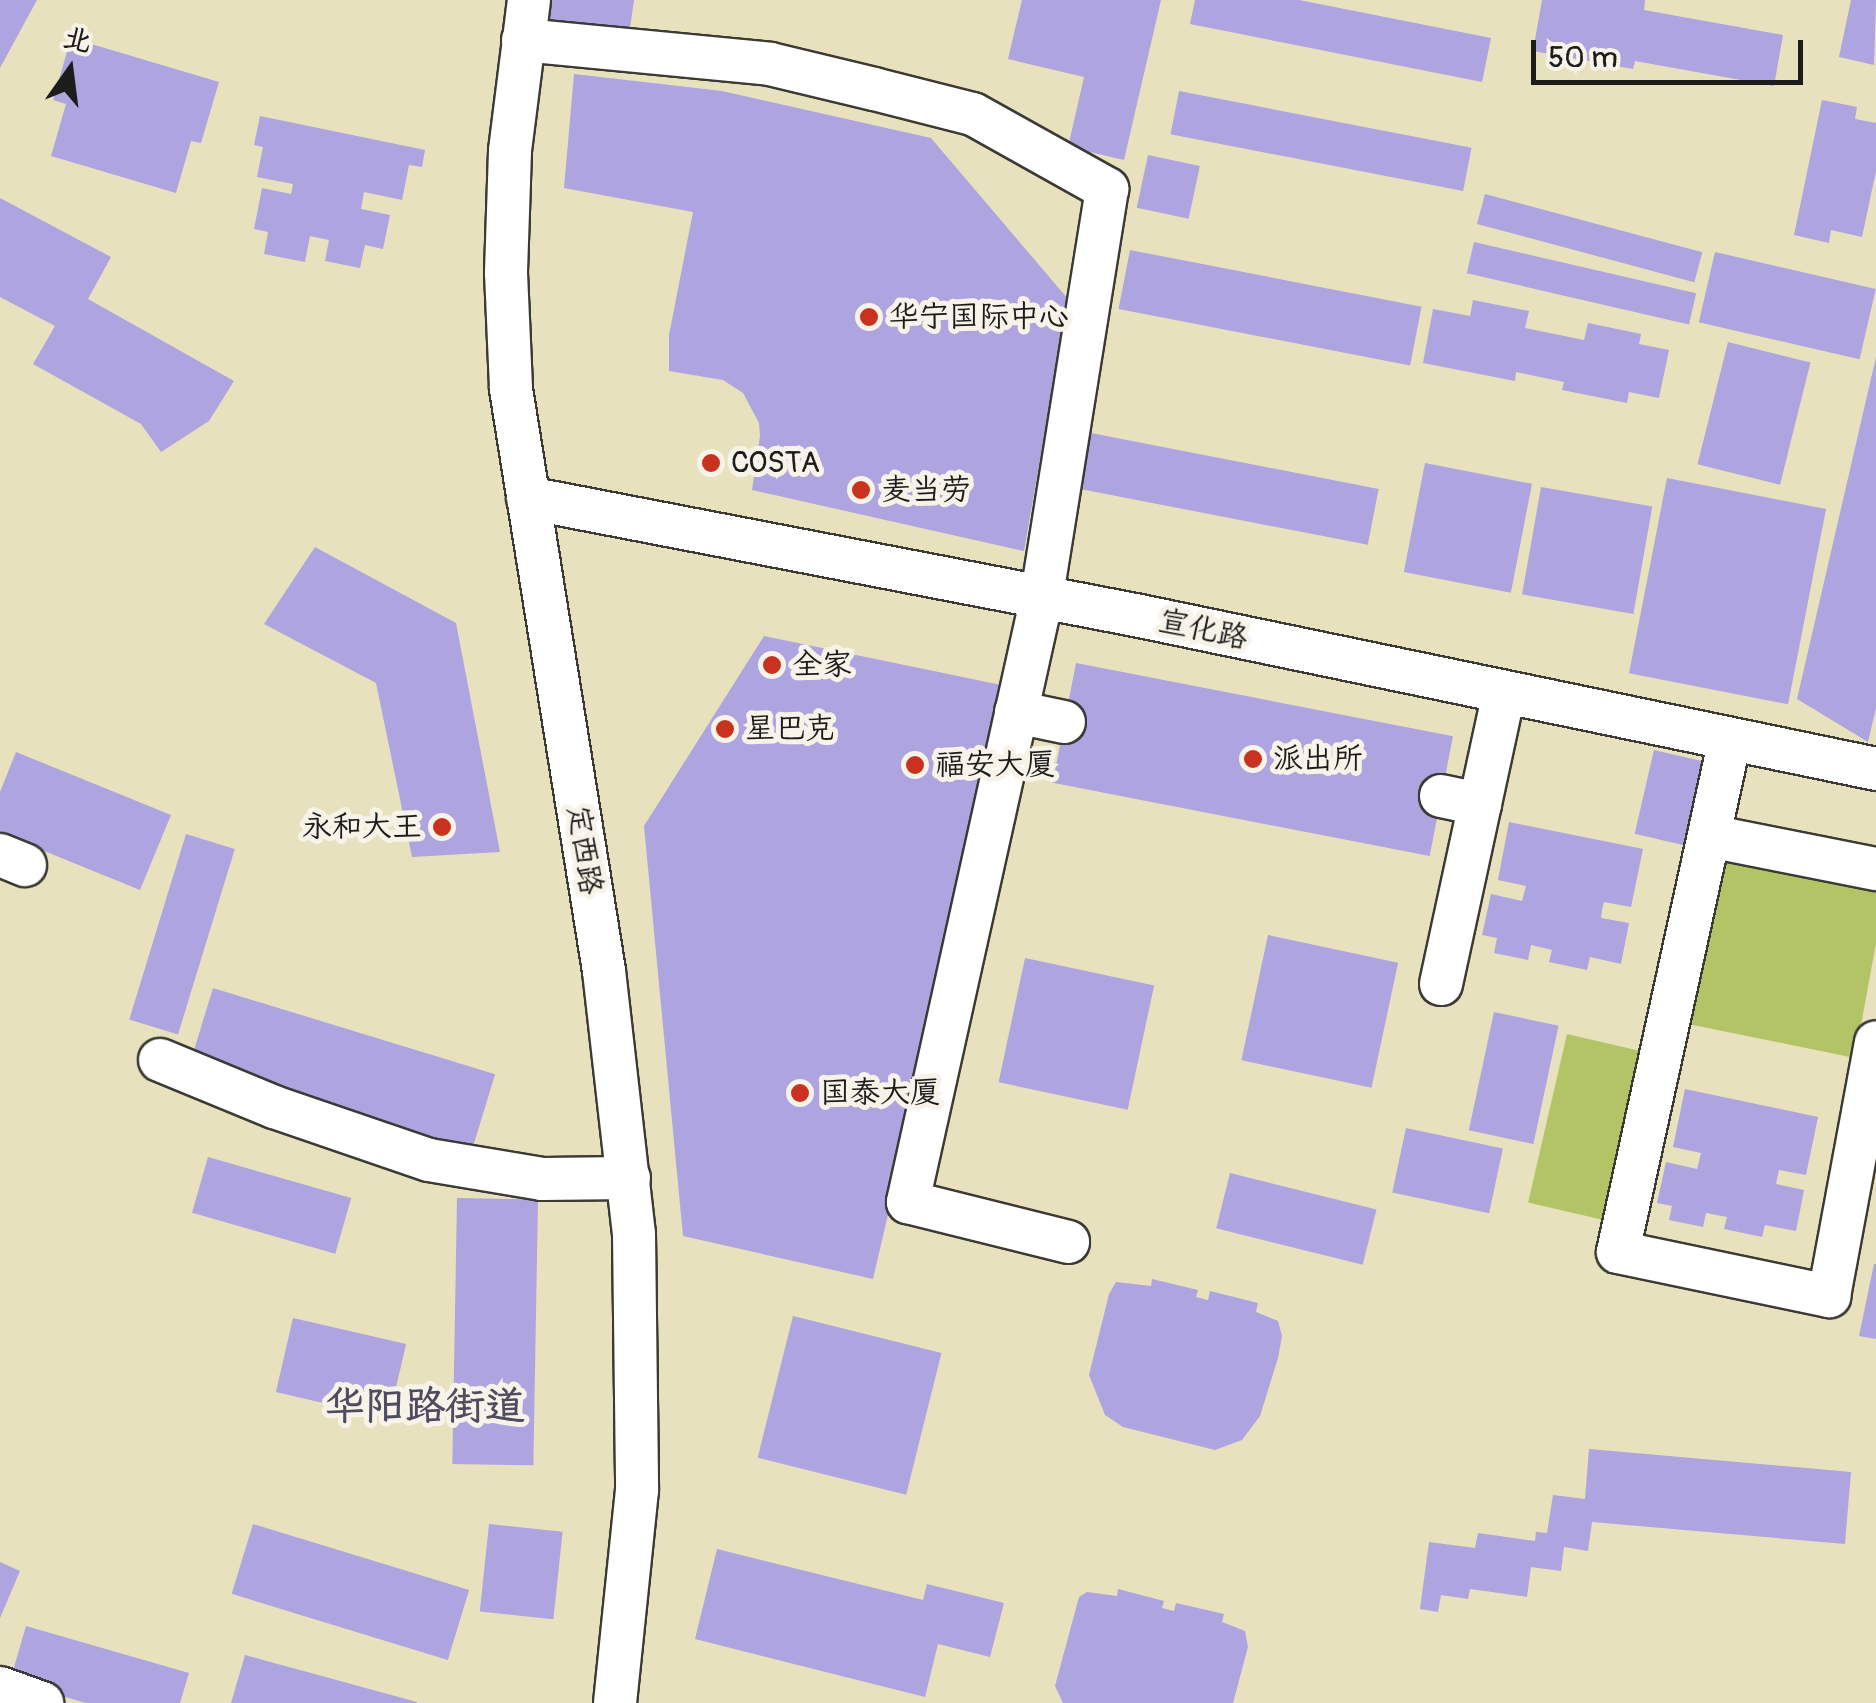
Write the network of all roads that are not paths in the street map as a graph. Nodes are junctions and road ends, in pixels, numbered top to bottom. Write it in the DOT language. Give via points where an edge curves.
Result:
graph roads {
  1 [pos="526,20"];
  2 [pos="528,498"];
  3 [pos="1042,597"];
  4 [pos="1504,693"];
  5 [pos="1016,712"];
  6 [pos="1064,722"];
  7 [pos="1730,739"];
  8 [pos="1876,769"];
  9 [pos="1709,836"];
  10 [pos="1876,870"];
  11 [pos="1441,984"];
  12 [pos="1876,1042"];
  13 [pos="160,1060"];
  14 [pos="629,1178"];
  15 [pos="1068,1242"];
  16 [pos="0,1688"];
  17 [pos="42,1703"];
  18 [pos="615,1703"];
  1 -- 2 [label="street, 定西路" via="510,151 506,273 511,389"];
  1 -- 3 [label="street" via="770,64 973,114 1107,188"];
  2 -- 3 [label="street, 宣化路"];
  2 -- 14 [label="street, 定西路" via="604,972"];
  3 -- 4 [label="street, 宣化路"];
  3 -- 5 [label="street"];
  4 -- 7 [label="street, 宣化路"];
  4 -- 11 [label="street" via="1460,800"];
  5 -- 6 [label="street"];
  5 -- 15 [label="street" via="908,1202"];
  7 -- 8 [label="street, 宣化路"];
  7 -- 9 [label="street"];
  9 -- 10 [label="street"];
  9 -- 12 [label="street" via="1618,1252 1828,1296"];
  13 -- 14 [label="street" via="274,1108 429,1160 542,1179"];
  14 -- 18 [label="street, 定西路" via="639,1365 637,1490"];
  16 -- 17 [label="street"];
}
